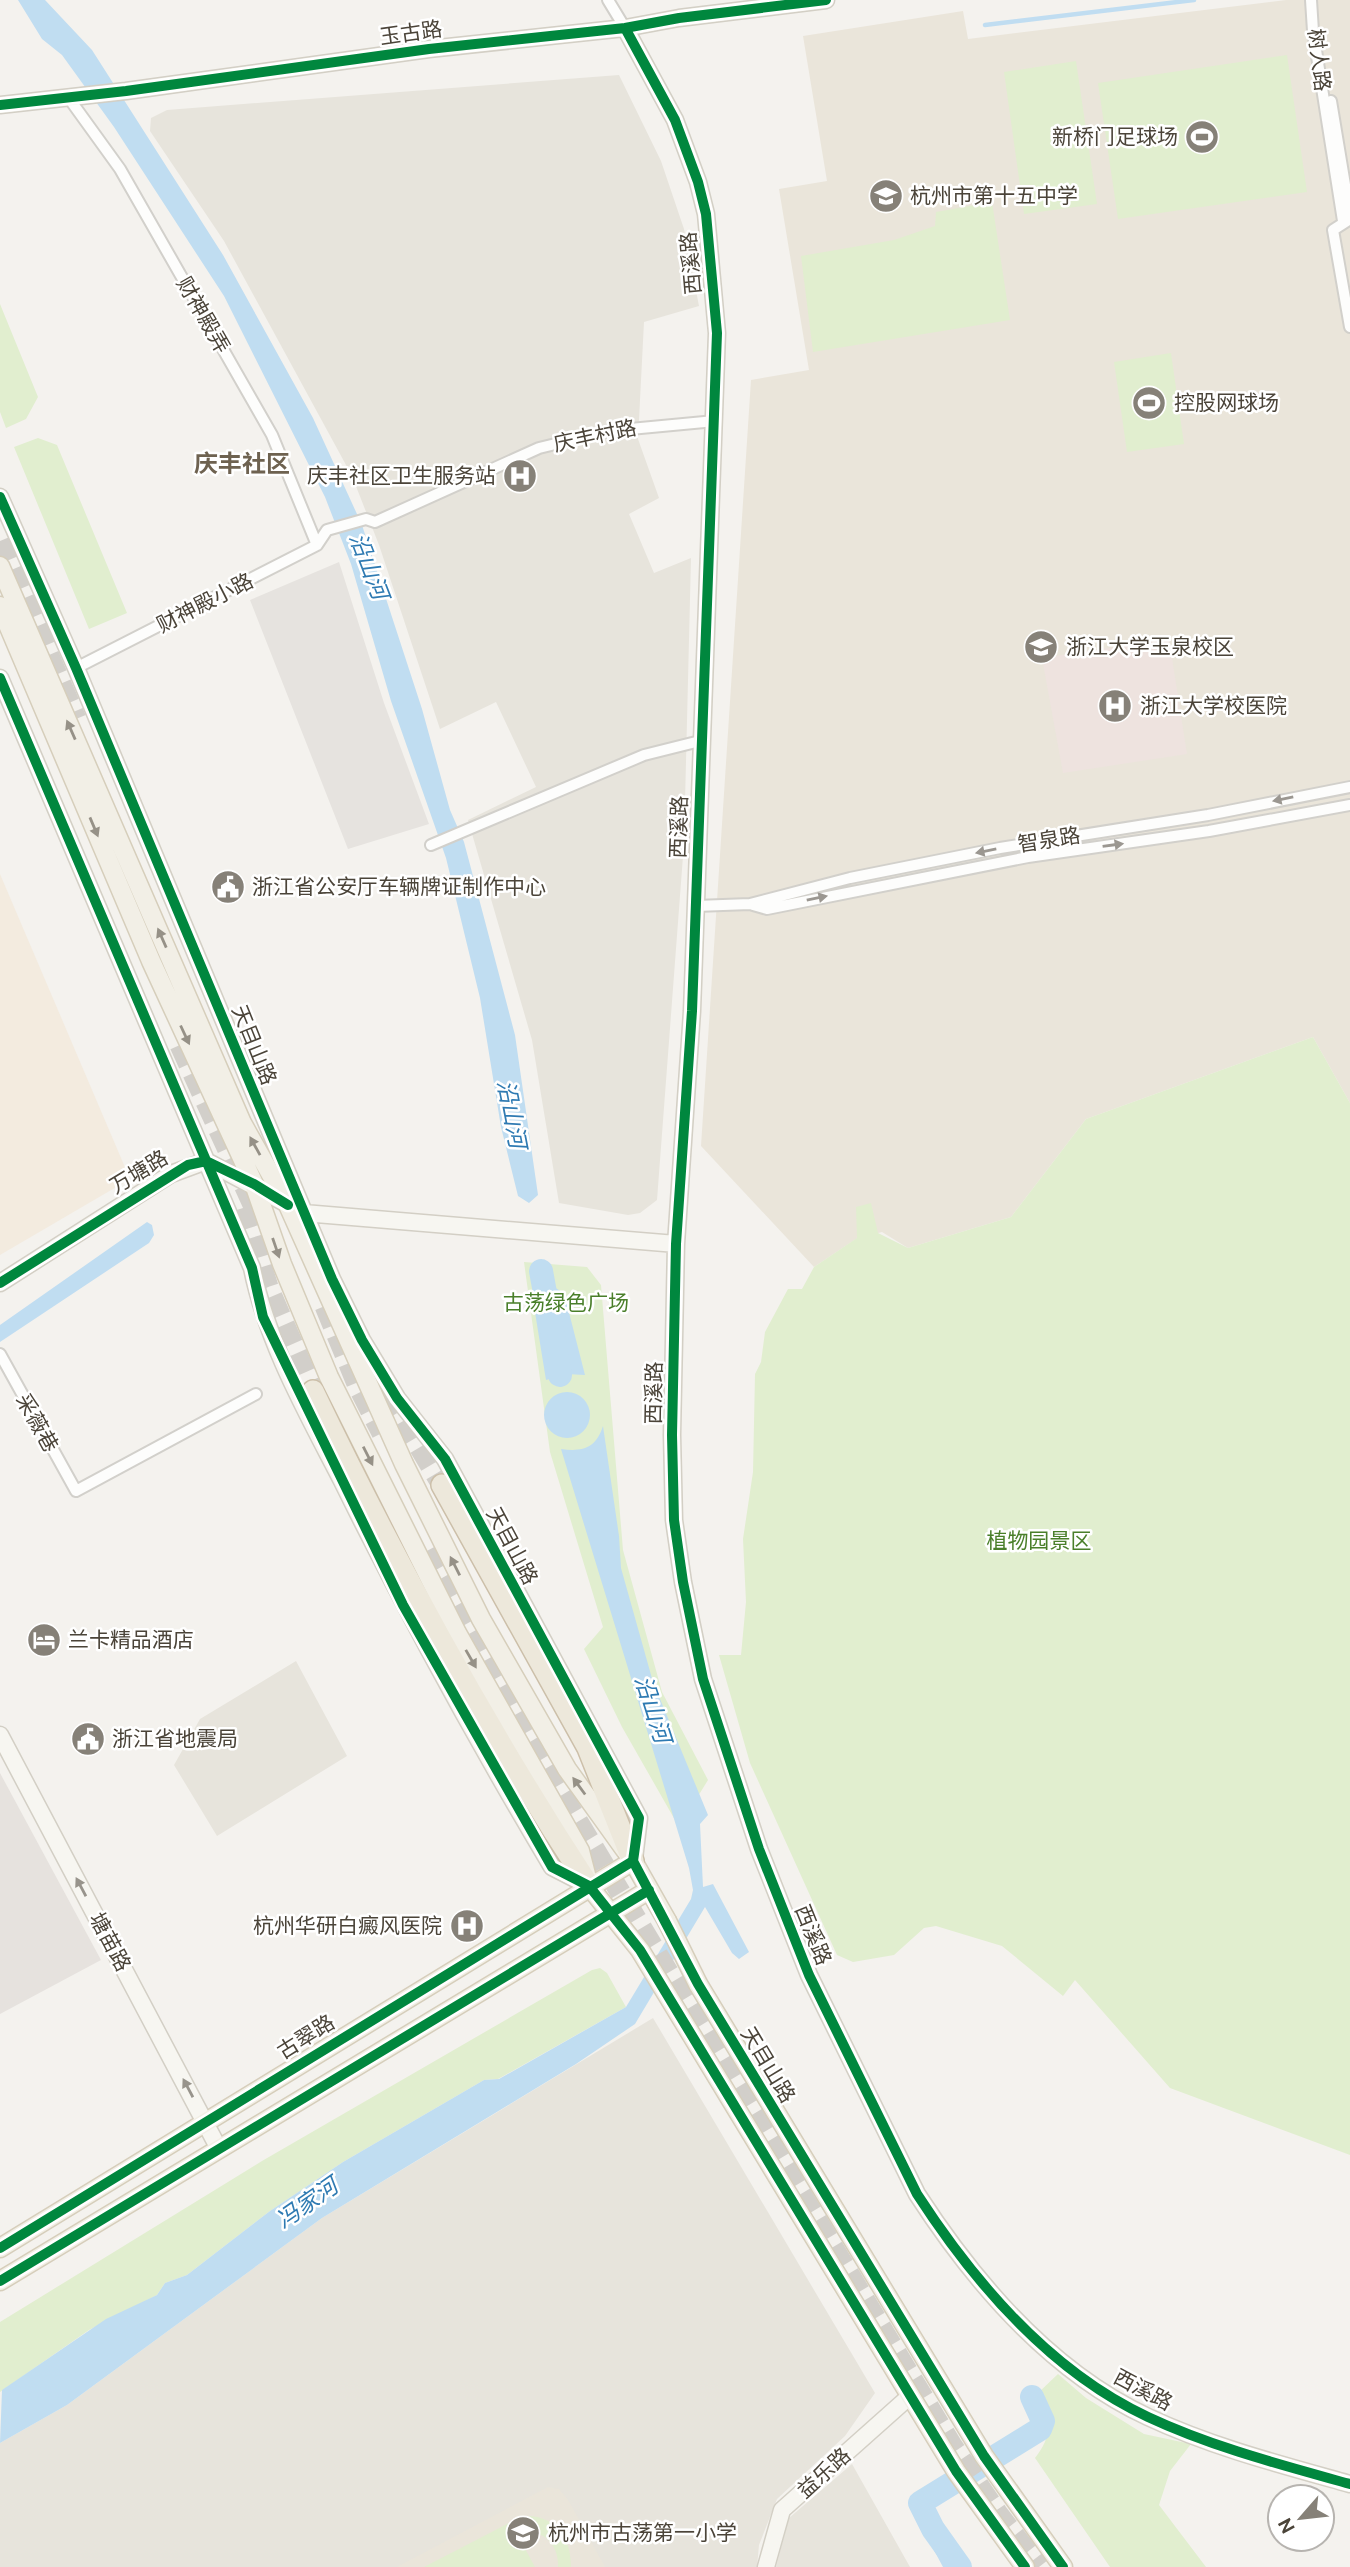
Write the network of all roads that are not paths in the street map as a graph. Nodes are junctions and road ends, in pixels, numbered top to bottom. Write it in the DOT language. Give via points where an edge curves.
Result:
graph roads {
  1 [pos="608,0"];
  2 [pos="826,0"];
  3 [pos="1311,0"];
  4 [pos="625,29"];
  5 [pos="75,97"];
  6 [pos="0,105"];
  7 [pos="1348,219"];
  8 [pos="1350,327"];
  9 [pos="715,421"];
  10 [pos="0,497"];
  11 [pos="327,530"];
  12 [pos="317,545"];
  13 [pos="0,566"];
  14 [pos="0,606"];
  15 [pos="76,668"];
  16 [pos="2,688"];
  17 [pos="700,741"];
  18 [pos="1350,787"];
  19 [pos="1350,805"];
  20 [pos="433,844"];
  21 [pos="750,904"];
  22 [pos="695,906"];
  23 [pos="206,1161"];
  24 [pos="254,1184"];
  25 [pos="296,1209"];
  26 [pos="676,1244"];
  27 [pos="0,1283"];
  28 [pos="0,1354"];
  29 [pos="313,1391"];
  30 [pos="256,1394"];
  31 [pos="442,1485"];
  32 [pos="0,1735"];
  33 [pos="633,1861"];
  34 [pos="589,1886"];
  35 [pos="649,1890"];
  36 [pos="610,1912"];
  37 [pos="205,2121"];
  38 [pos="219,2148"];
  39 [pos="0,2248"];
  40 [pos="0,2281"];
  41 [pos="910,2396"];
  42 [pos="1350,2484"];
  43 [pos="766,2567"];
  44 [pos="1025,2567"];
  45 [pos="1063,2567"];
  1 -- 4 [label="street, 西溪路"];
  2 -- 4 [label="main road, 玉古路"];
  3 -- 7 [label="street, 树人路"];
  4 -- 5 [label="main road, 玉古路" via="429,49"];
  4 -- 9 [label="main road, 西溪路" via="675,120 706,214 717,333"];
  5 -- 6 [label="main road, 玉古路"];
  5 -- 12 [label="street, 财神殿弄" via="272,435"];
  7 -- 8 [label="street" via="1333,230"];
  9 -- 11 [label="street, 庆丰村路" via="609,430 540,448 375,522 366,519"];
  9 -- 17 [label="main road, 西溪路"];
  10 -- 15 [label="main road, 天目山路"];
  11 -- 12 [label="street, 财神殿小路"];
  12 -- 15 [label="street, 财神殿小路"];
  25 -- 13 [label="main road, 天目山路, one-way" via="242,1123"];
  14 -- 24 [label="main road, one-way" via="151,961"];
  15 -- 25 [label="main road, 天目山路"];
  16 -- 23 [label="main road"];
  17 -- 20 [label="street" via="643,755"];
  17 -- 22 [label="main road, 西溪路"];
  18 -- 21 [label="street, 智泉路, one-way" via="1208,816 1000,848 850,878"];
  21 -- 19 [label="street, 智泉路, one-way" via="767,909 1028,857"];
  21 -- 22 [label="street, 智泉路"];
  22 -- 26 [label="main road, 西溪路"];
  23 -- 24 [label="main road"];
  23 -- 27 [label="main road, 万塘路" via="171,1174"];
  23 -- 34 [label="main road" via="251,1268 263,1317 403,1605 552,1867"];
  24 -- 25 [label="main road"];
  24 -- 34 [label="main road, one-way" via="329,1377 457,1633 580,1851"];
  25 -- 26 [label="main road"];
  33 -- 25 [label="main road, 天目山路, one-way" via="567,1769 481,1619 404,1464"];
  25 -- 33 [label="main road, 天目山路" via="362,1340 397,1398 444,1459 639,1818"];
  26 -- 42 [label="main road, 西溪路" via="674,1520 703,1679 759,1849 808,1975 917,2194 944,2234 1033,2337 1096,2387 1184,2432"];
  28 -- 30 [label="street, 采薇巷" via="76,1491"];
  29 -- 34 [label="highway" via="440,1643 516,1776"];
  31 -- 33 [label="highway" via="588,1748"];
  37 -- 32 [label="main road, 塘苗路, one-way"];
  33 -- 34 [label="main road, 古翠路"];
  33 -- 35 [label="main road, 天目山路"];
  34 -- 36 [label="main road"];
  34 -- 37 [label="main road, 古翠路"];
  35 -- 36 [label="main road"];
  35 -- 45 [label="main road, 天目山路, bridge" via="698,1983 984,2456"];
  36 -- 38 [label="main road"];
  36 -- 41 [label="main road" via="670,1998"];
  37 -- 38 [label="main road, 塘苗路"];
  37 -- 39 [label="main road, 古翠路"];
  38 -- 40 [label="main road"];
  41 -- 43 [label="main road, 益乐路" via="782,2510"];
  41 -- 44 [label="main road" via="956,2471"];
}
